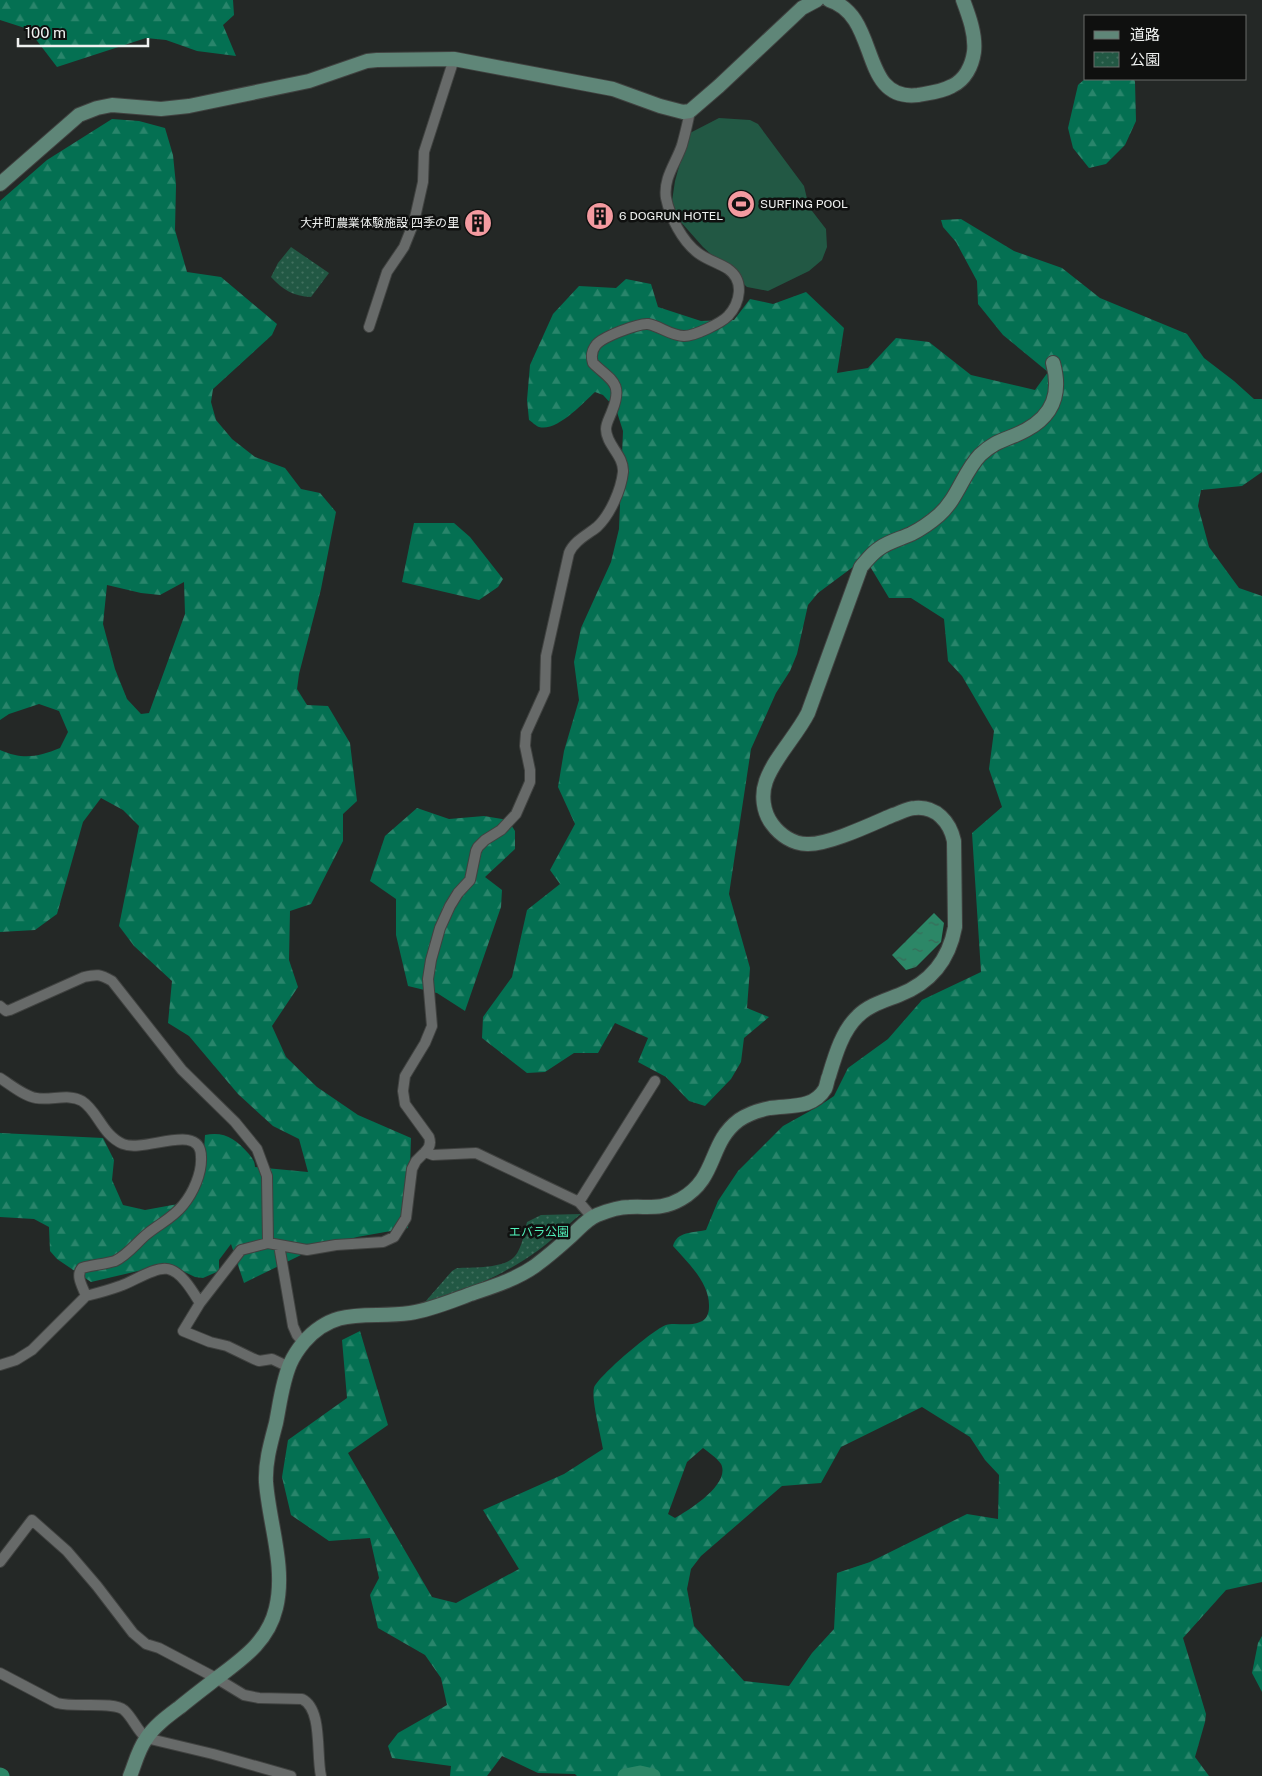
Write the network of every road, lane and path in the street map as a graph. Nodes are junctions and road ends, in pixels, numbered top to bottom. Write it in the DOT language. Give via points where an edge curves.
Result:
graph roads {
  1 [pos="817,0"];
  2 [pos="829,0"];
  3 [pos="963,0"];
  4 [pos="454,59"];
  5 [pos="690,111"];
  6 [pos="0,184"];
  7 [pos="369,327"];
  8 [pos="1053,363"];
  9 [pos="0,1006"];
  10 [pos="0,1078"];
  11 [pos="655,1081"];
  12 [pos="425,1152"];
  13 [pos="579,1202"];
  14 [pos="592,1217"];
  15 [pos="268,1243"];
  16 [pos="279,1246"];
  17 [pos="86,1296"];
  18 [pos="200,1303"];
  19 [pos="304,1342"];
  20 [pos="0,1364"];
  21 [pos="289,1367"];
  22 [pos="0,1562"];
  23 [pos="0,1673"];
  24 [pos="216,1678"];
  25 [pos="146,1738"];
  26 [pos="130,1776"];
  27 [pos="291,1776"];
  28 [pos="321,1776"];
  1 -- 5 [label="street" via="802,8"];
  2 -- 3 [label="street" via="845,8 856,21 874,68 884,83 909,96 952,86 968,69 974,52"];
  4 -- 5 [label="street" via="612,89 660,106"];
  4 -- 6 [label="street" via="367,61 309,81 181,107 112,105 97,108 79,115"];
  4 -- 7 [label="street" via="424,152 423,182 414,222 404,246 387,272"];
  5 -- 12 [label="street" via="682,146 668,177 668,208 693,248 735,276 739,288 738,301 724,319 696,334 684,336 642,324 604,339 593,350 593,363 612,379 616,390 606,431 622,460 621,483 604,519 569,553 546,656 545,691 526,733 531,776 522,803 507,825 478,847 470,880 450,906 437,936 428,974 432,1026 426,1043 405,1076 403,1091 404,1104 429,1137 429,1148"];
  8 -- 14 [label="street" via="1057,388 1048,412 1026,430 996,442 980,455 940,514 911,534 873,553 861,567 808,713 766,783 764,805 770,822 783,835 800,843 825,842 915,808 934,812 946,821 954,841 955,926 945,958 923,983 868,1007 850,1024 824,1089 815,1099 795,1107 754,1112 729,1130 722,1138 704,1179 684,1198 660,1208 623,1207"];
  9 -- 15 [label="street" via="10,1010 84,977 101,975 112,981 182,1070 235,1122 257,1149 267,1176"];
  10 -- 17 [label="street" via="36,1098 82,1101 105,1130 124,1144 134,1147 189,1138 201,1151 202,1162 193,1188 182,1206 116,1260 79,1271"];
  11 -- 13 [label="street"];
  12 -- 13 [label="street" via="433,1155 476,1153"];
  12 -- 16 [label="street" via="412,1169 406,1218 394,1237 383,1242 307,1250"];
  13 -- 14 [label="street"];
  14 -- 19 [label="street" via="533,1267 514,1278 428,1310 337,1319 320,1327"];
  15 -- 16 [label="street"];
  15 -- 18 [label="street" via="241,1250"];
  16 -- 19 [label="street" via="293,1326"];
  17 -- 18 [label="street" via="167,1268 180,1277"];
  17 -- 20 [label="street" via="32,1350 16,1360"];
  18 -- 21 [label="street" via="182,1331 227,1346 254,1360 272,1359"];
  19 -- 21 [label="street"];
  21 -- 24 [label="street" via="266,1468 279,1576 276,1608 262,1640"];
  22 -- 24 [label="street" via="32,1520 78,1563 133,1633 146,1644"];
  23 -- 25 [label="street" via="67,1706 119,1707"];
  24 -- 25 [label="street" via="170,1714"];
  24 -- 28 [label="street" via="244,1695 308,1702 316,1725"];
  25 -- 26 [label="street"];
  25 -- 27 [label="street"];
}
